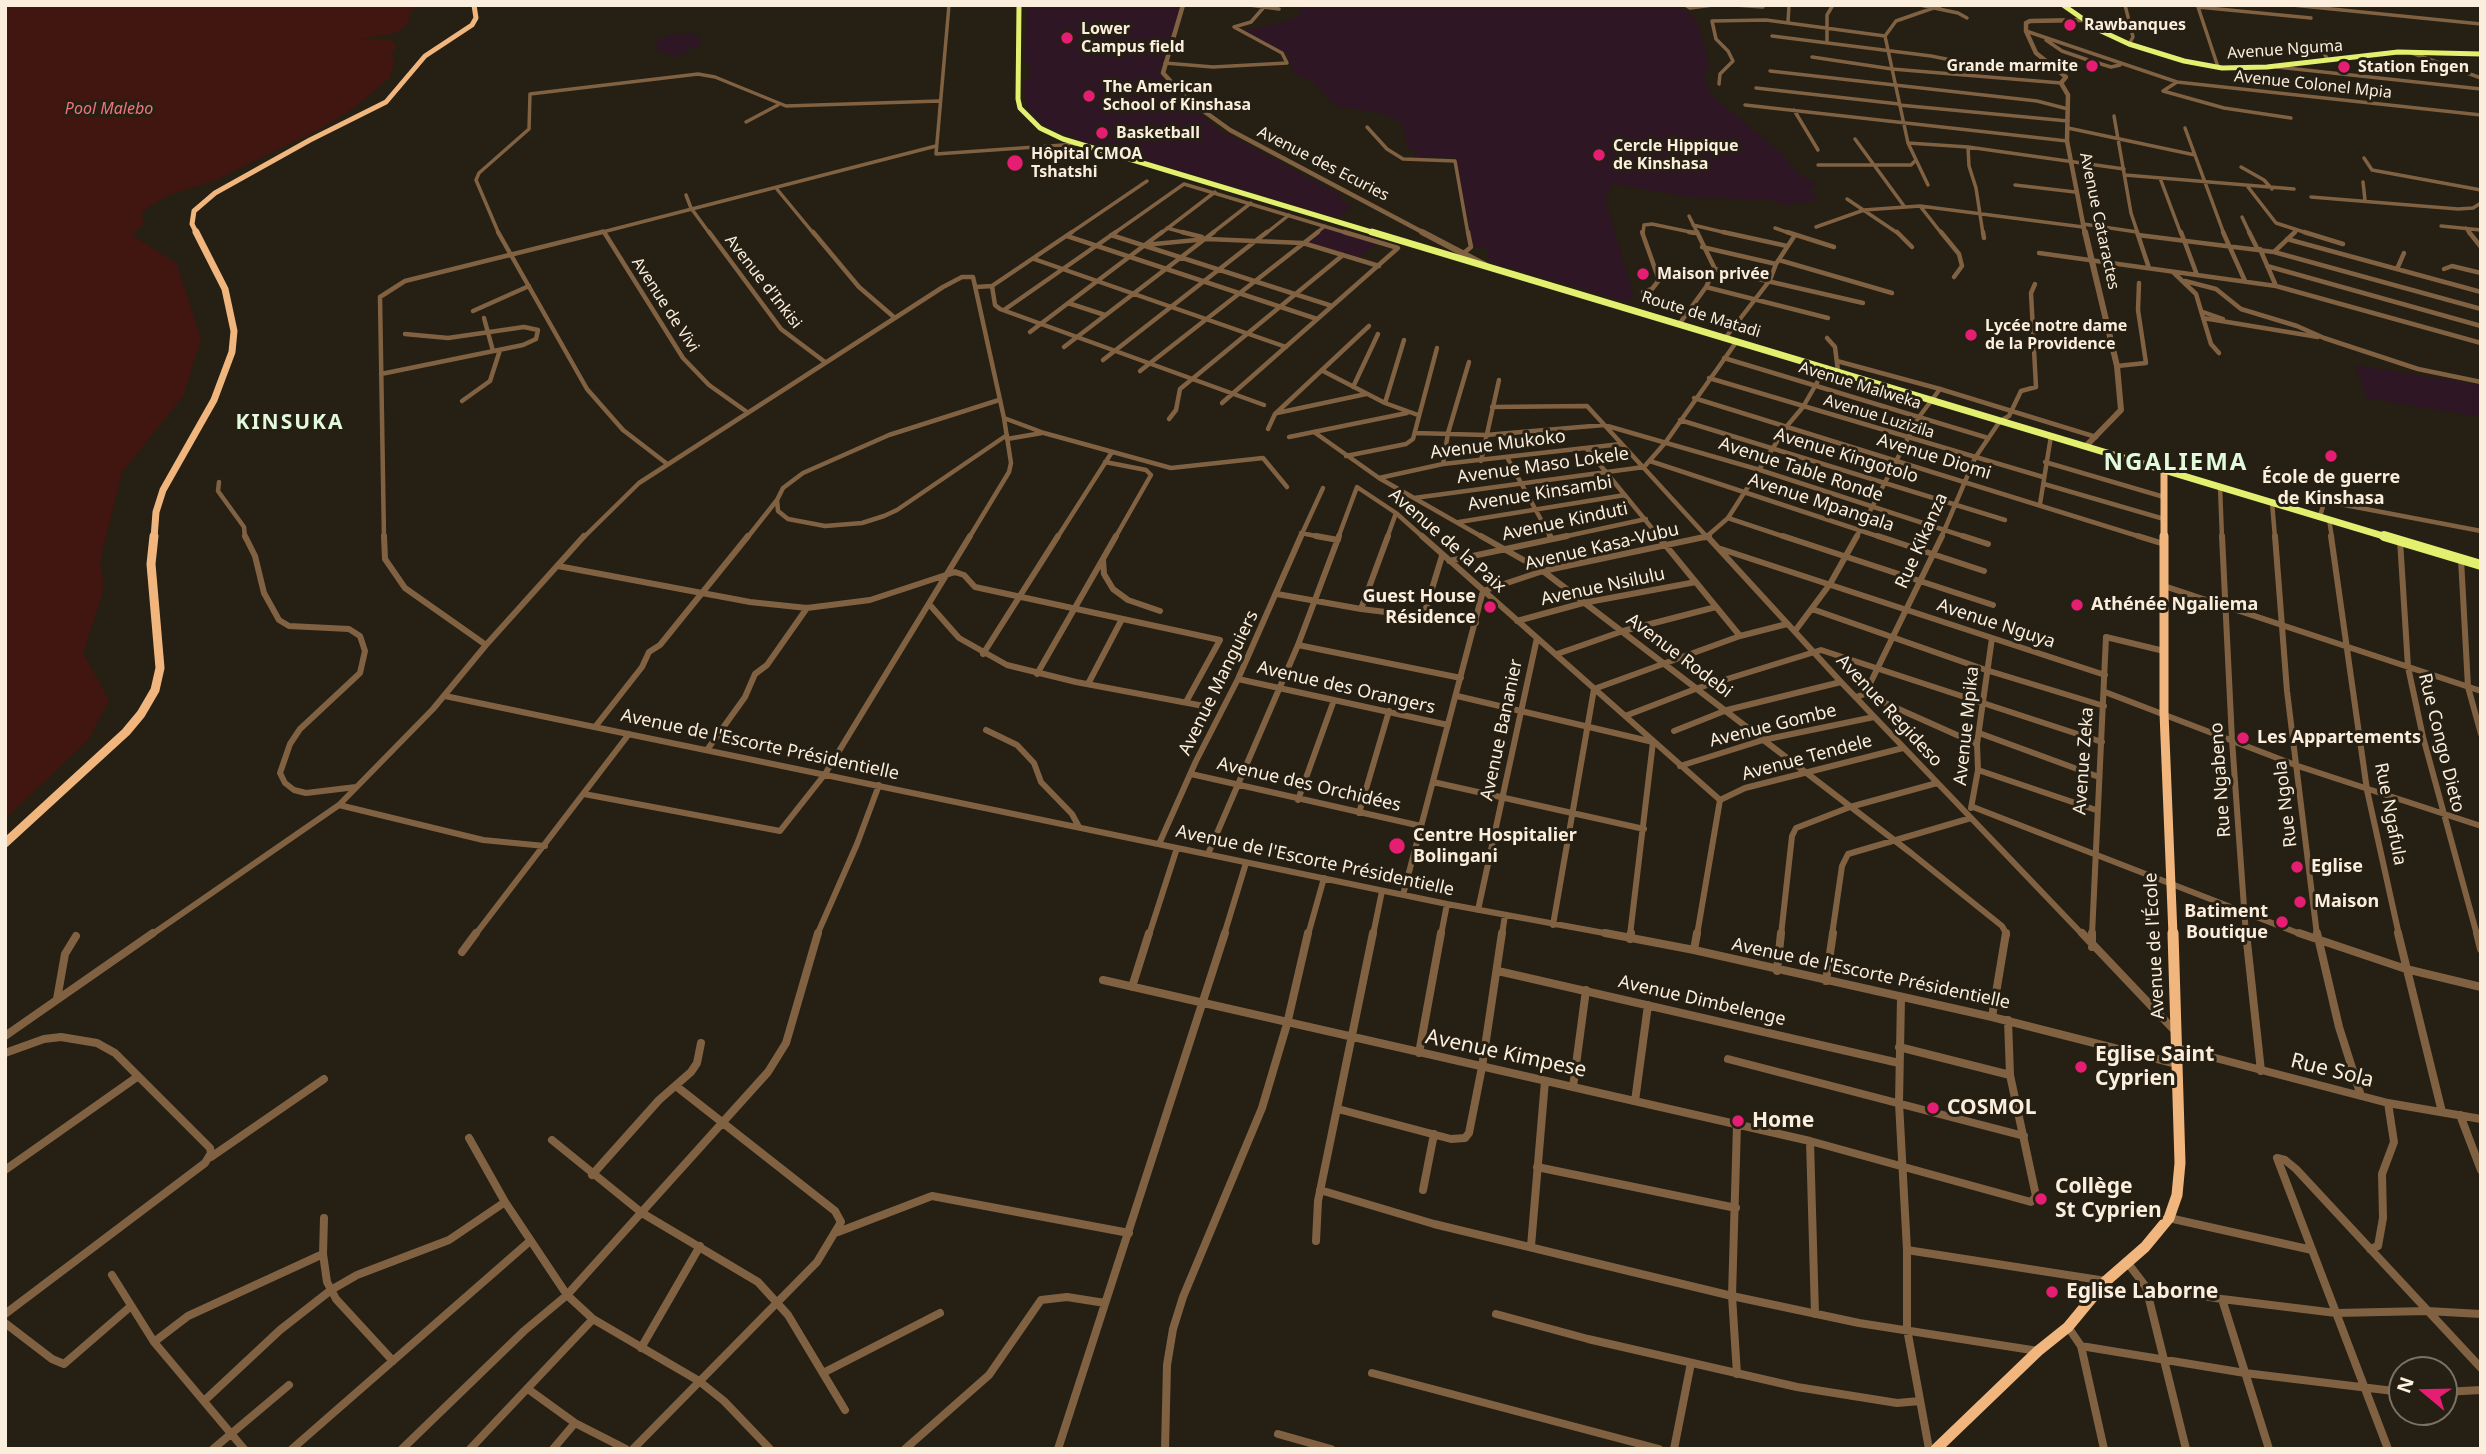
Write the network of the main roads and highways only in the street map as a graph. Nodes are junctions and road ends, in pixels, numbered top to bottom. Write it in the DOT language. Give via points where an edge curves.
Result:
graph roads {
  1 [pos="474,5"];
  2 [pos="1019,5"];
  3 [pos="2063,5"];
  4 [pos="2481,54"];
  5 [pos="2164,469"];
  6 [pos="2481,565"];
  7 [pos="7,841"];
  8 [pos="1936,1449"];
  1 -- 7 [label="main road" via="472,25 425,57 386,102 230,184 194,211 192,223 225,289 234,331 232,352 214,400 163,490 156,512 151,564 160,668 155,690 126,732"];
  2 -- 5 [label="main road, Route de Matadi" via="1020,108 1040,128 1063,139 1467,256 1491,268"];
  3 -- 4 [label="main road, Avenue Nguma" via="2129,44 2218,67 2274,66 2407,51"];
  5 -- 6 [label="main road, Route de Matadi"];
  5 -- 8 [label="main road, Avenue de l'École" via="2164,713 2179,1177 2169,1218 2145,1247"];
}
